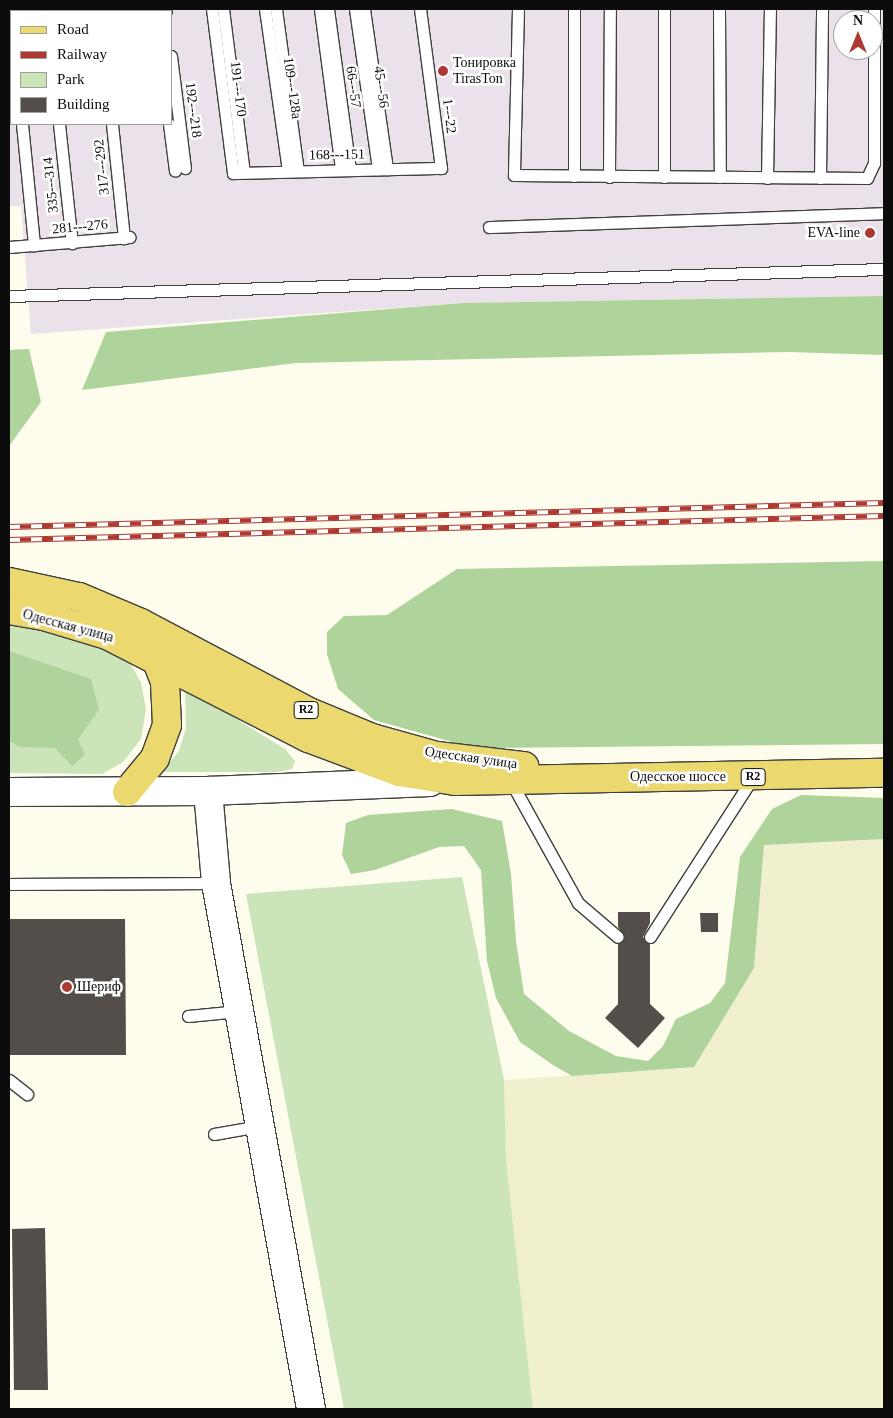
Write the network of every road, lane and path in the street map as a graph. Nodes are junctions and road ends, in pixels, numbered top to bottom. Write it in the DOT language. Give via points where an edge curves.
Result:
graph roads {
  1 [pos="212,9"];
  2 [pos="222,9"];
  3 [pos="265,9"];
  4 [pos="276,9"];
  5 [pos="320,9"];
  6 [pos="328,9"];
  7 [pos="355,9"];
  8 [pos="364,9"];
  9 [pos="420,9"];
  10 [pos="518,9"];
  11 [pos="574,9"];
  12 [pos="610,9"];
  13 [pos="664,9"];
  14 [pos="719,9"];
  15 [pos="770,9"];
  16 [pos="822,9"];
  17 [pos="874,9"];
  18 [pos="172,69"];
  19 [pos="22,125"];
  20 [pos="59,125"];
  21 [pos="112,125"];
  22 [pos="119,125"];
  23 [pos="169,125"];
  24 [pos="879,145"];
  25 [pos="441,168"];
  26 [pos="345,169"];
  27 [pos="382,169"];
  28 [pos="293,171"];
  29 [pos="239,172"];
  30 [pos="574,176"];
  31 [pos="609,177"];
  32 [pos="664,177"];
  33 [pos="720,177"];
  34 [pos="767,178"];
  35 [pos="820,178"];
  36 [pos="884,213"];
  37 [pos="489,227"];
  38 [pos="128,234"];
  39 [pos="72,243"];
  40 [pos="34,245"];
  41 [pos="9,247"];
  42 [pos="884,269"];
  43 [pos="9,296"];
  44 [pos="9,582"];
  45 [pos="9,610"];
  46 [pos="142,623"];
  47 [pos="156,658"];
  48 [pos="884,773"];
  49 [pos="753,777"];
  50 [pos="622,778"];
  51 [pos="511,780"];
  52 [pos="456,782"];
  53 [pos="208,791"];
  54 [pos="9,792"];
  55 [pos="127,792"];
  56 [pos="216,883"];
  57 [pos="9,884"];
  58 [pos="618,937"];
  59 [pos="650,937"];
  60 [pos="239,1010"];
  61 [pos="188,1016"];
  62 [pos="9,1080"];
  63 [pos="27,1094"];
  64 [pos="260,1126"];
  65 [pos="214,1134"];
  66 [pos="311,1409"];
  1 -- 29 [label="lane, 191---170"];
  2 -- 29 [label="lane"];
  3 -- 28 [label="lane, 109---128а"];
  4 -- 28 [label="lane"];
  5 -- 26 [label="lane"];
  6 -- 26 [label="lane, 66---57"];
  7 -- 27 [label="lane, 45---56"];
  8 -- 27 [label="lane"];
  9 -- 25 [label="lane, 1---22"];
  10 -- 30 [label="lane" via="514,176"];
  11 -- 30 [label="lane"];
  12 -- 31 [label="lane"];
  13 -- 32 [label="lane"];
  14 -- 33 [label="lane"];
  15 -- 34 [label="lane"];
  16 -- 35 [label="lane"];
  17 -- 24 [label="lane"];
  18 -- 23 [label="lane, 192---218" via="180,170"];
  19 -- 40 [label="lane"];
  20 -- 39 [label="lane, 335---314"];
  21 -- 38 [label="lane, 317---292"];
  22 -- 38 [label="lane"];
  24 -- 35 [label="lane" via="867,178"];
  25 -- 27 [label="lane, 168---151"];
  26 -- 27 [label="lane, 168---151"];
  26 -- 28 [label="lane, 168---151"];
  28 -- 29 [label="lane, 168---151"];
  30 -- 31 [label="lane"];
  31 -- 32 [label="lane"];
  32 -- 33 [label="lane"];
  33 -- 34 [label="lane"];
  34 -- 35 [label="lane"];
  36 -- 37 [label="lane"];
  38 -- 39 [label="lane, 281---276"];
  39 -- 40 [label="lane, 281---276"];
  40 -- 41 [label="lane, 281---276"];
  42 -- 43 [label="lane"];
  44 -- 46 [label="main road, Одесская улица / R2" via="79,597"];
  45 -- 47 [label="main road, Одесская улица / R2" via="107,634"];
  46 -- 47 [label="main road"];
  46 -- 50 [label="main road, Одесская улица / R2" via="309,712 372,738 437,756"];
  47 -- 52 [label="main road, Одесская улица / R2" via="308,738 399,772"];
  47 -- 55 [label="main road" via="165,682 166,725 155,758"];
  48 -- 49 [label="main road, Одесское шоссе / R2"];
  49 -- 50 [label="main road, Одесское шоссе / R2"];
  49 -- 59 [label="lane"];
  50 -- 51 [label="main road, Одесская улица / R2"];
  51 -- 52 [label="main road, Одесская улица / R2"];
  51 -- 58 [label="lane" via="578,903"];
  52 -- 53 [label="street, Одесская улица"];
  53 -- 55 [label="street, Одесская улица"];
  53 -- 56 [label="street"];
  54 -- 55 [label="street, Одесская улица"];
  56 -- 57 [label="lane"];
  56 -- 60 [label="street"];
  60 -- 61 [label="lane"];
  60 -- 64 [label="street"];
  62 -- 63 [label="lane"];
  64 -- 65 [label="lane"];
  64 -- 66 [label="street"];
}
